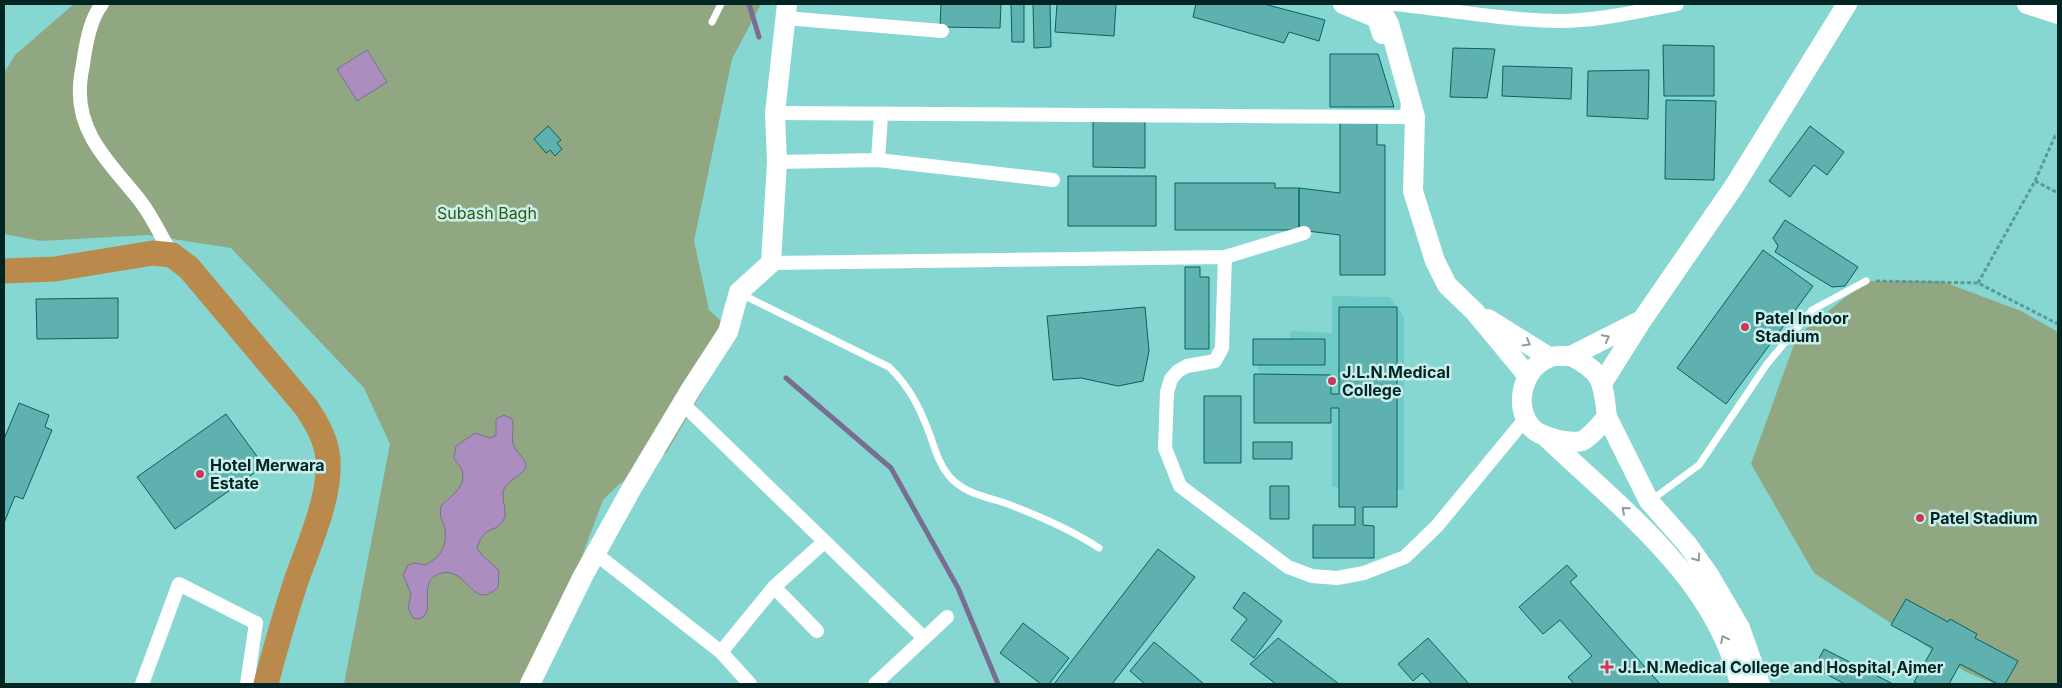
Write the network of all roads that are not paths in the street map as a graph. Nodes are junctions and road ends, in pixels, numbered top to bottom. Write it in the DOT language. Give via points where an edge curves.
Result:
graph roads {
  1 [pos="102,4"];
  2 [pos="721,4"];
  3 [pos="1343,4"];
  4 [pos="1378,4"];
  5 [pos="1395,4"];
  6 [pos="1677,4"];
  7 [pos="1847,4"];
  8 [pos="2026,4"];
  9 [pos="1625,9"];
  10 [pos="786,11"];
  11 [pos="2058,14"];
  12 [pos="712,22"];
  13 [pos="942,31"];
  14 [pos="1408,88"];
  15 [pos="774,113"];
  16 [pos="881,114"];
  17 [pos="1407,117"];
  18 [pos="1413,140"];
  19 [pos="878,160"];
  20 [pos="777,162"];
  21 [pos="1053,180"];
  22 [pos="1304,233"];
  23 [pos="172,255"];
  24 [pos="1225,257"];
  25 [pos="771,263"];
  26 [pos="4,271"];
  27 [pos="1866,281"];
  28 [pos="739,292"];
  29 [pos="1476,312"];
  30 [pos="1642,320"];
  31 [pos="1570,356"];
  32 [pos="1549,357"];
  33 [pos="1528,376"];
  34 [pos="1603,382"];
  35 [pos="682,403"];
  36 [pos="1526,418"];
  37 [pos="1607,418"];
  38 [pos="1546,436"];
  39 [pos="1649,501"];
  40 [pos="824,542"];
  41 [pos="1099,548"];
  42 [pos="596,554"];
  43 [pos="774,587"];
  44 [pos="947,617"];
  45 [pos="817,632"];
  46 [pos="923,637"];
  47 [pos="721,652"];
  48 [pos="142,684"];
  49 [pos="247,684"];
  50 [pos="266,684"];
  51 [pos="530,684"];
  52 [pos="750,684"];
  53 [pos="875,684"];
  54 [pos="1740,684"];
  55 [pos="1760,684"];
  1 -- 23 [label="street" via="96,11 87,43 80,88 81,111 103,157 141,204"];
  2 -- 12 [label="lane"];
  3 -- 17 [label="street" via="1377,18"];
  4 -- 14 [label="street" via="1389,24"];
  5 -- 9 [label="street" via="1560,21"];
  6 -- 9 [label="street"];
  7 -- 30 [label="street" via="1735,184"];
  8 -- 11 [label="street"];
  10 -- 13 [label="street"];
  10 -- 15 [label="street"];
  14 -- 17 [label="street"];
  14 -- 18 [label="street" via="1415,116"];
  15 -- 16 [label="street"];
  15 -- 20 [label="street"];
  16 -- 17 [label="street"];
  16 -- 19 [label="street"];
  17 -- 18 [label="street"];
  18 -- 29 [label="street" via="1413,191 1426,236 1447,285"];
  19 -- 20 [label="street"];
  19 -- 21 [label="street"];
  20 -- 25 [label="street"];
  22 -- 24 [label="street"];
  23 -- 26 [label="highway" via="153,253 55,269"];
  23 -- 50 [label="highway" via="190,268 306,407 319,427 327,452 326,482 319,516 274,650"];
  24 -- 25 [label="street"];
  24 -- 36 [label="street" via="1222,348 1215,361 1187,366 1171,379 1167,392 1165,448 1180,486 1288,567 1312,576 1337,578 1364,573 1405,557 1437,526"];
  25 -- 28 [label="street"];
  27 -- 39 [label="lane" via="1812,310 1767,364 1699,464"];
  28 -- 35 [label="street" via="728,332"];
  28 -- 41 [label="lane" via="889,367 905,382 938,459 959,486 1071,530"];
  29 -- 32 [label="street, one-way"];
  29 -- 33 [label="street"];
  31 -- 30 [label="street, one-way"];
  30 -- 34 [label="street"];
  31 -- 32 [label="street"];
  31 -- 34 [label="street" via="1585,363"];
  32 -- 33 [label="street" via="1535,366"];
  33 -- 36 [label="street" via="1521,404"];
  34 -- 37 [label="street"];
  35 -- 40 [label="street"];
  35 -- 42 [label="street"];
  36 -- 38 [label="street" via="1532,428"];
  37 -- 38 [label="street" via="1581,441 1561,441"];
  37 -- 39 [label="street"];
  54 -- 38 [label="street, one-way" via="1724,638 1700,596 1677,566 1641,524"];
  39 -- 55 [label="street, one-way" via="1709,575 1740,628"];
  40 -- 43 [label="street"];
  40 -- 46 [label="street"];
  42 -- 47 [label="street"];
  42 -- 51 [label="street"];
  43 -- 45 [label="street"];
  43 -- 47 [label="street"];
  44 -- 46 [label="street"];
  46 -- 53 [label="street"];
  47 -- 52 [label="street"];
  48 -- 49 [label="street" via="179,584 256,623"];
}
